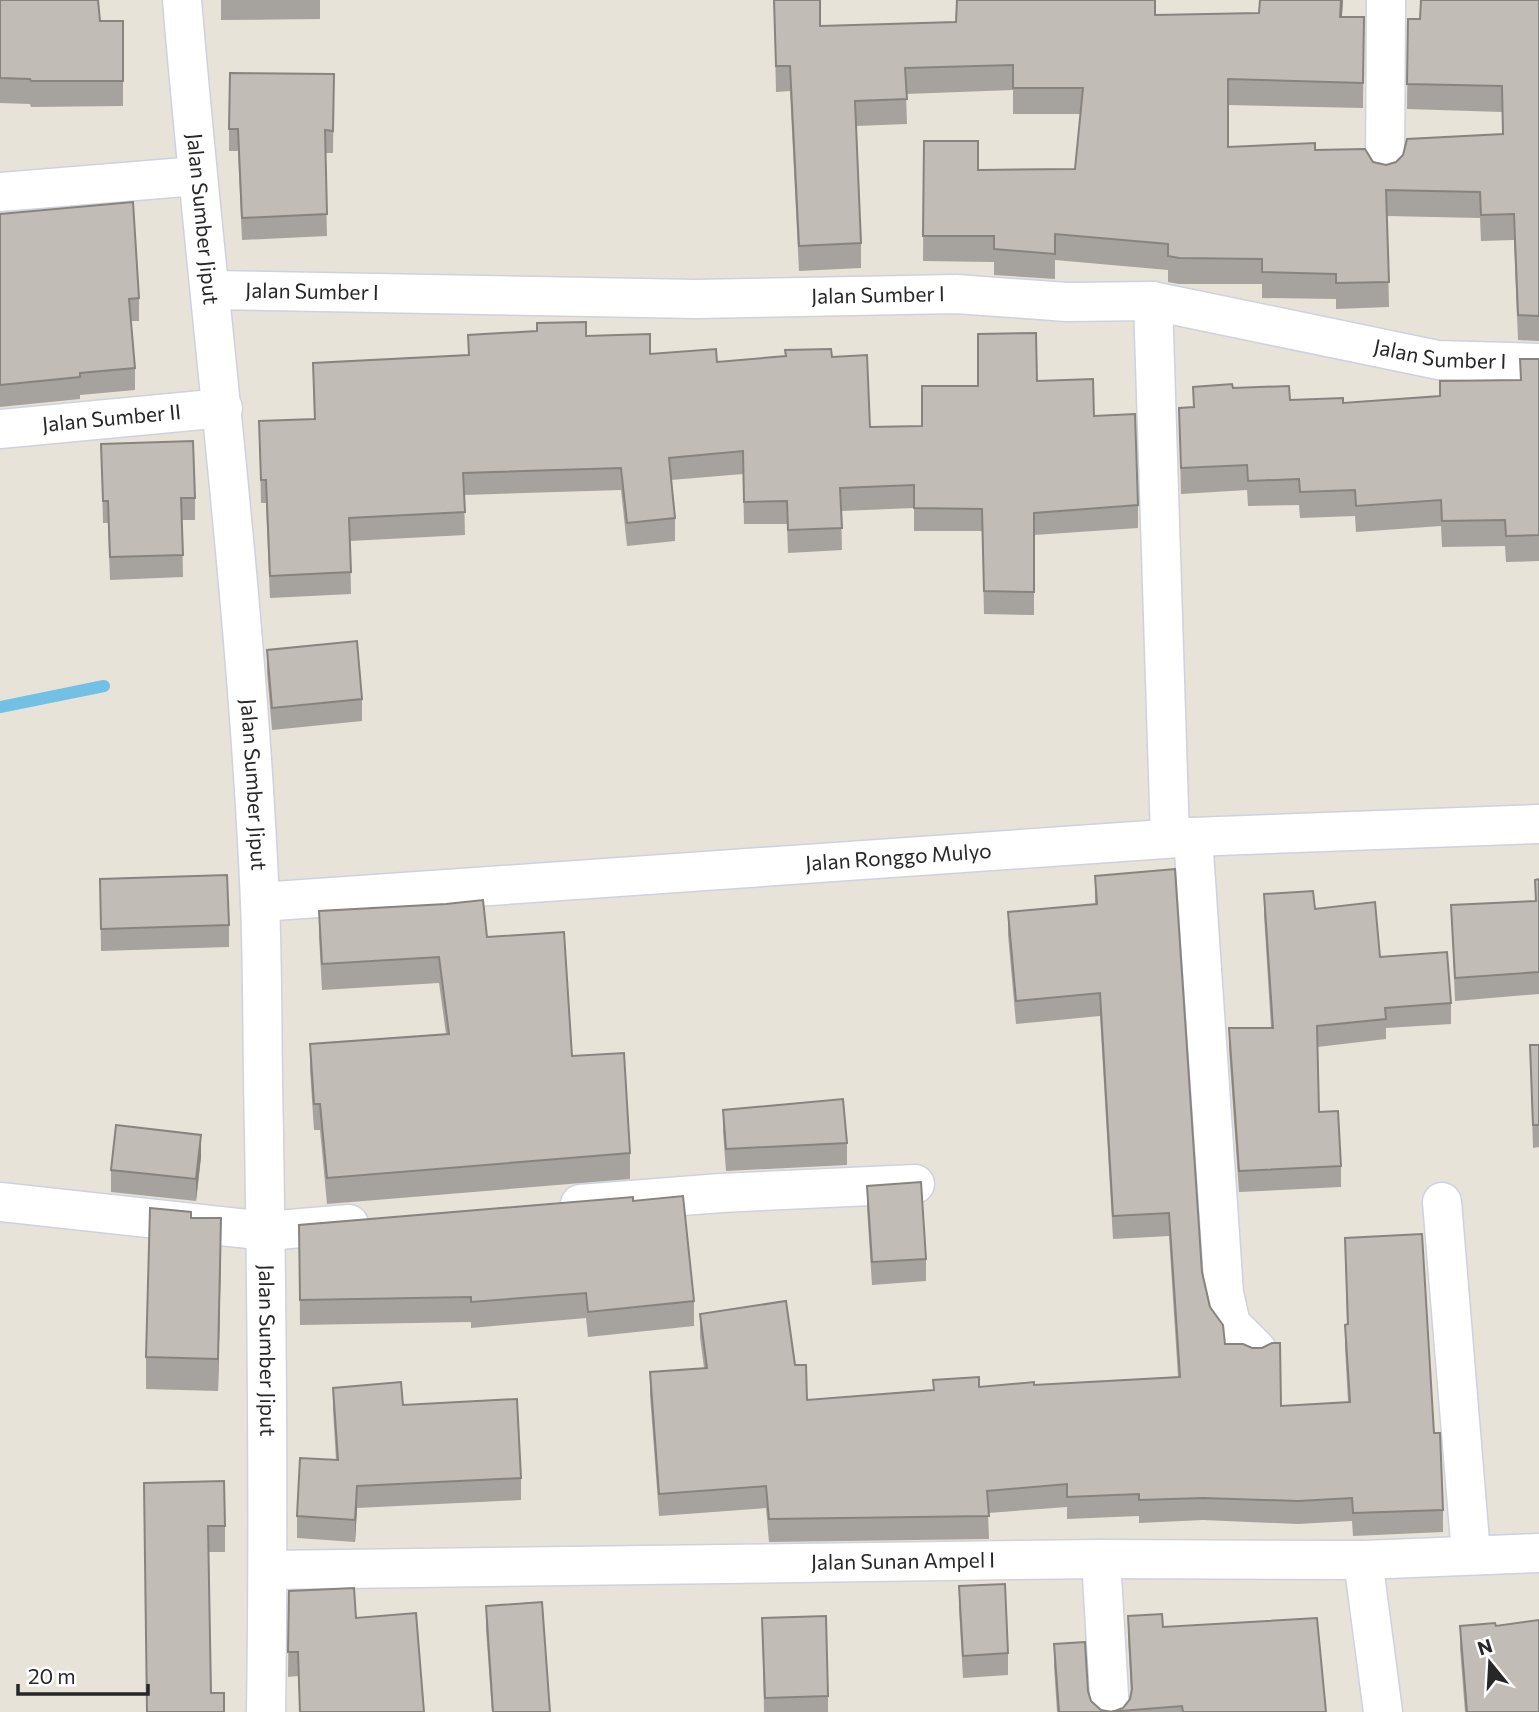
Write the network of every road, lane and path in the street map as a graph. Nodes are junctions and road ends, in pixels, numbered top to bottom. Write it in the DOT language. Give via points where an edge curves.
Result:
graph roads {
  1 [pos="182,0"];
  2 [pos="1386,0"];
  3 [pos="1385,169"];
  4 [pos="197,176"];
  5 [pos="0,192"];
  6 [pos="210,290"];
  7 [pos="1153,302"];
  8 [pos="1539,363"];
  9 [pos="223,408"];
  10 [pos="0,429"];
  11 [pos="1539,824"];
  12 [pos="1181,838"];
  13 [pos="260,902"];
  14 [pos="915,1184"];
  15 [pos="0,1202"];
  16 [pos="1442,1202"];
  17 [pos="541,1208"];
  18 [pos="390,1221"];
  19 [pos="266,1231"];
  20 [pos="1257,1350"];
  21 [pos="1539,1553"];
  22 [pos="1471,1554"];
  23 [pos="1101,1559"];
  24 [pos="1363,1560"];
  25 [pos="268,1570"];
  26 [pos="266,1712"];
  27 [pos="1110,1712"];
  28 [pos="1383,1712"];
  1 -- 4 [label="street, Jalan Sumber Jiput"];
  2 -- 3 [label="street"];
  4 -- 5 [label="street"];
  4 -- 6 [label="street, Jalan Sumber Jiput"];
  6 -- 7 [label="street, Jalan Sumber I" via="695,299 956,294"];
  6 -- 9 [label="street, Jalan Sumber Jiput"];
  7 -- 8 [label="street, Jalan Sumber I" via="1438,360"];
  7 -- 12 [label="street"];
  9 -- 10 [label="street, Jalan Sumber II"];
  9 -- 13 [label="street, Jalan Sumber Jiput"];
  11 -- 12 [label="street, Jalan Ronggo Mulyo"];
  12 -- 13 [label="street, Jalan Ronggo Mulyo"];
  12 -- 20 [label="street" via="1224,1293 1231,1324"];
  13 -- 19 [label="street, Jalan Sumber Jiput"];
  14 -- 17 [label="street" via="720,1193"];
  15 -- 19 [label="street"];
  16 -- 22 [label="street"];
  18 -- 19 [label="street"];
  19 -- 25 [label="street, Jalan Sumber Jiput"];
  21 -- 22 [label="street, Jalan Sunan Ampel I"];
  22 -- 24 [label="street, Jalan Sunan Ampel I"];
  23 -- 24 [label="street, Jalan Sunan Ampel I"];
  23 -- 25 [label="street, Jalan Sunan Ampel I"];
  23 -- 27 [label="street"];
  24 -- 28 [label="street"];
  25 -- 26 [label="street, Jalan Sumber Jiput"];
}
